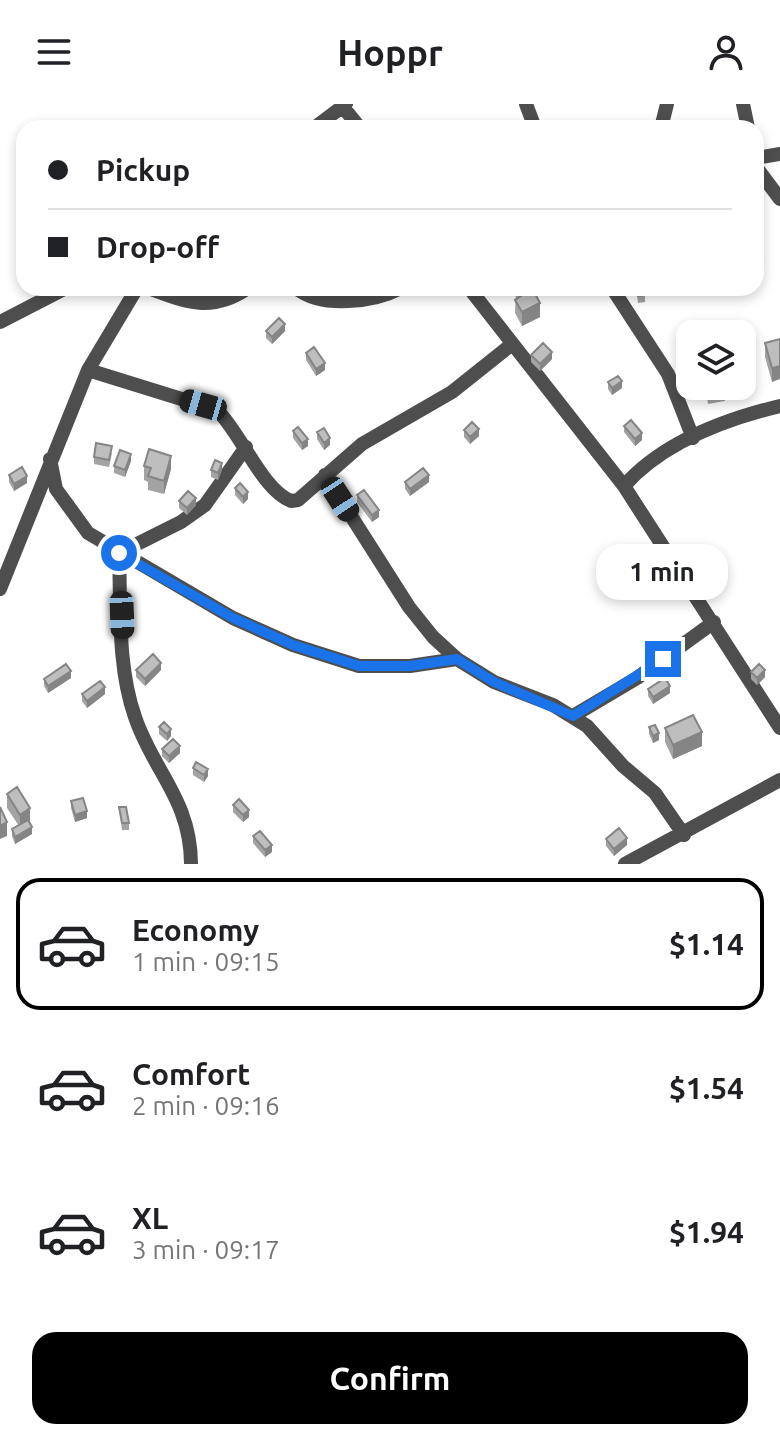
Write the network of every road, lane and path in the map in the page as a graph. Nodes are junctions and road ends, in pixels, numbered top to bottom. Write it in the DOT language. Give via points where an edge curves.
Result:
graph roads {
  1 [pos="344,106"];
  2 [pos="325,120"];
  3 [pos="764,178"];
  4 [pos="780,199"];
  5 [pos="50,296"];
  6 [pos="132,296"];
  7 [pos="172,296"];
  8 [pos="233,296"];
  9 [pos="310,296"];
  10 [pos="384,296"];
  11 [pos="475,296"];
  12 [pos="617,296"];
  13 [pos="0,322"];
  14 [pos="511,345"];
  15 [pos="88,370"];
  16 [pos="780,406"];
  17 [pos="693,438"];
  18 [pos="246,447"];
  19 [pos="50,459"];
  20 [pos="610,469"];
  21 [pos="638,470"];
  22 [pos="325,475"];
  23 [pos="624,486"];
  24 [pos="119,553"];
  25 [pos="0,589"];
  26 [pos="714,622"];
  27 [pos="457,659"];
  28 [pos="573,716"];
  29 [pos="780,728"];
  30 [pos="780,780"];
  31 [pos="684,835"];
  32 [pos="191,864"];
  33 [pos="625,864"];
  1 -- 2 [label="street"];
  3 -- 4 [label="street"];
  5 -- 13 [label="street"];
  6 -- 15 [label="street"];
  7 -- 8 [label="street" via="202,306"];
  9 -- 10 [label="street" via="355,302"];
  11 -- 14 [label="street"];
  12 -- 17 [label="street" via="668,374"];
  14 -- 20 [label="street"];
  14 -- 22 [label="street" via="452,392 362,444"];
  15 -- 18 [label="street" via="217,410"];
  15 -- 19 [label="street"];
  16 -- 17 [label="street" via="739,416"];
  17 -- 21 [label="street"];
  18 -- 22 [label="street" via="276,492 291,501"];
  18 -- 24 [label="street" via="205,505"];
  19 -- 24 [label="street" via="66,506 88,533"];
  19 -- 25 [label="street"];
  20 -- 21 [label="street"];
  20 -- 23 [label="street"];
  21 -- 23 [label="street"];
  22 -- 27 [label="street" via="409,607"];
  23 -- 26 [label="street"];
  24 -- 27 [label="street" via="233,618 306,650 359,666"];
  24 -- 32 [label="street" via="135,718 176,792"];
  26 -- 28 [label="street"];
  26 -- 29 [label="street"];
  27 -- 28 [label="street" via="494,682"];
  28 -- 31 [label="street" via="646,783"];
  30 -- 31 [label="street"];
  31 -- 33 [label="street"];
}
